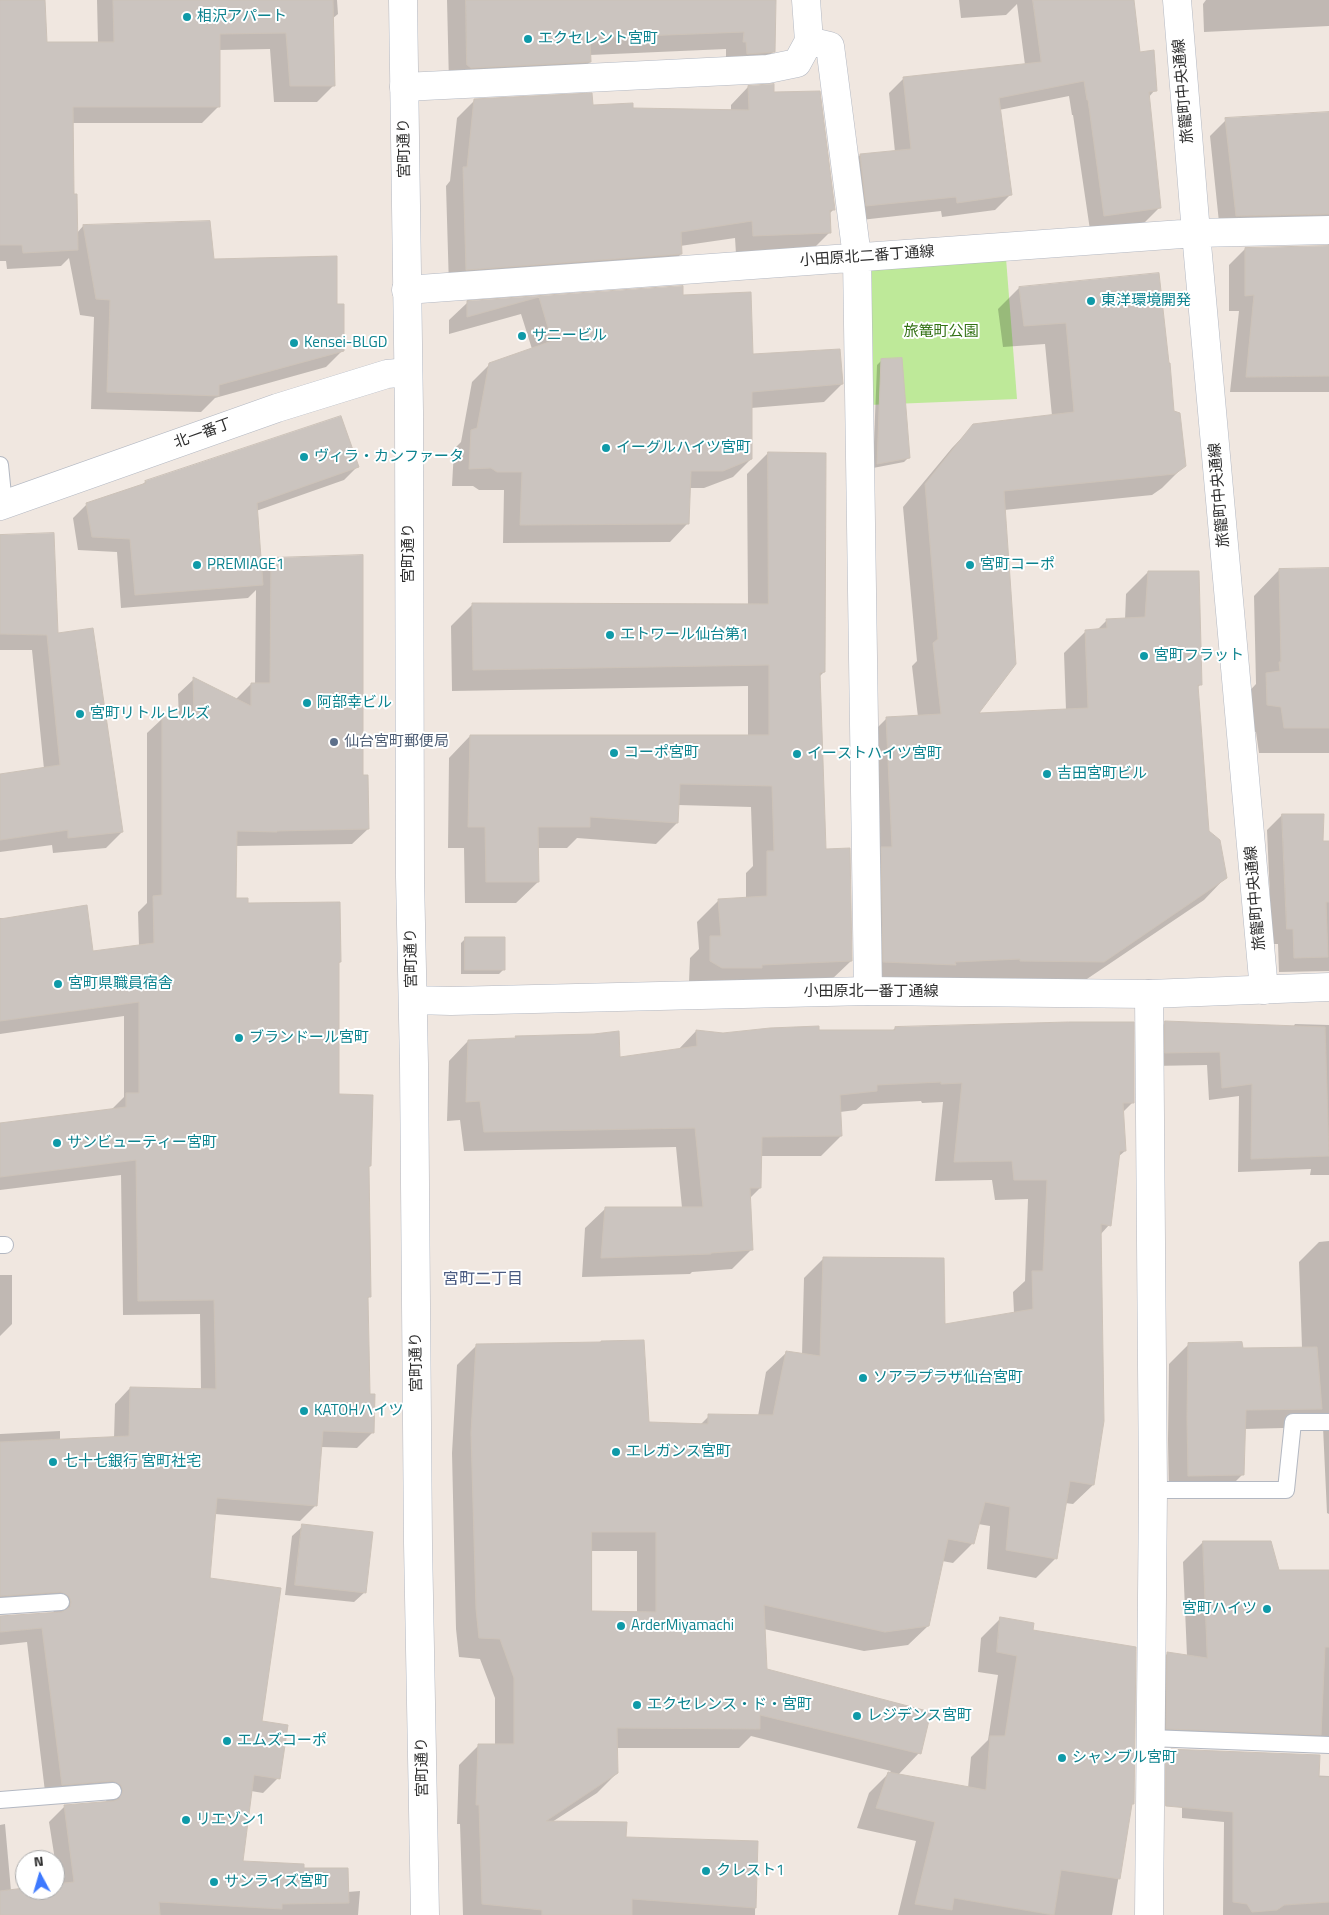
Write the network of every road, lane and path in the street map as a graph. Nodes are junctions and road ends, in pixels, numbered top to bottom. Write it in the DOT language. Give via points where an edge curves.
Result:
graph roads {
  1 [pos="403,0"];
  2 [pos="806,0"];
  3 [pos="1177,0"];
  4 [pos="808,41"];
  5 [pos="404,87"];
  6 [pos="1329,230"];
  7 [pos="1196,233"];
  8 [pos="856,258"];
  9 [pos="406,290"];
  10 [pos="408,372"];
  11 [pos="0,465"];
  12 [pos="2,506"];
  13 [pos="1329,987"];
  14 [pos="1264,990"];
  15 [pos="868,991"];
  16 [pos="1149,994"];
  17 [pos="413,1000"];
  18 [pos="1329,1422"];
  19 [pos="1153,1490"];
  20 [pos="61,1602"];
  21 [pos="0,1606"];
  22 [pos="1150,1738"];
  23 [pos="1329,1745"];
  24 [pos="113,1791"];
  25 [pos="0,1800"];
  26 [pos="425,1915"];
  27 [pos="1149,1915"];
  1 -- 5 [label="street, 宮町通り"];
  2 -- 4 [label="street"];
  3 -- 7 [label="street, 旅籠町中央通線"];
  4 -- 5 [label="street" via="797,63 768,69"];
  4 -- 8 [label="street" via="830,46"];
  5 -- 9 [label="street, 宮町通り"];
  6 -- 7 [label="street, 小田原北二番丁通線"];
  7 -- 8 [label="street, 小田原北二番丁通線"];
  7 -- 14 [label="street, 旅籠町中央通線"];
  8 -- 9 [label="street, 小田原北二番丁通線"];
  8 -- 15 [label="street"];
  9 -- 10 [label="street, 宮町通り"];
  10 -- 12 [label="street, 北一番丁" via="387,374 277,408"];
  10 -- 17 [label="street, 宮町通り"];
  11 -- 12 [label="lane"];
  13 -- 14 [label="street, 小田原北一番丁通線"];
  14 -- 16 [label="street, 小田原北一番丁通線"];
  15 -- 16 [label="street, 小田原北一番丁通線"];
  15 -- 17 [label="street, 小田原北一番丁通線"];
  16 -- 19 [label="street"];
  17 -- 26 [label="street, 宮町通り"];
  18 -- 19 [label="lane" via="1293,1422 1286,1490"];
  19 -- 22 [label="street"];
  20 -- 21 [label="lane"];
  22 -- 23 [label="lane"];
  22 -- 27 [label="street"];
  24 -- 25 [label="lane"];
}
